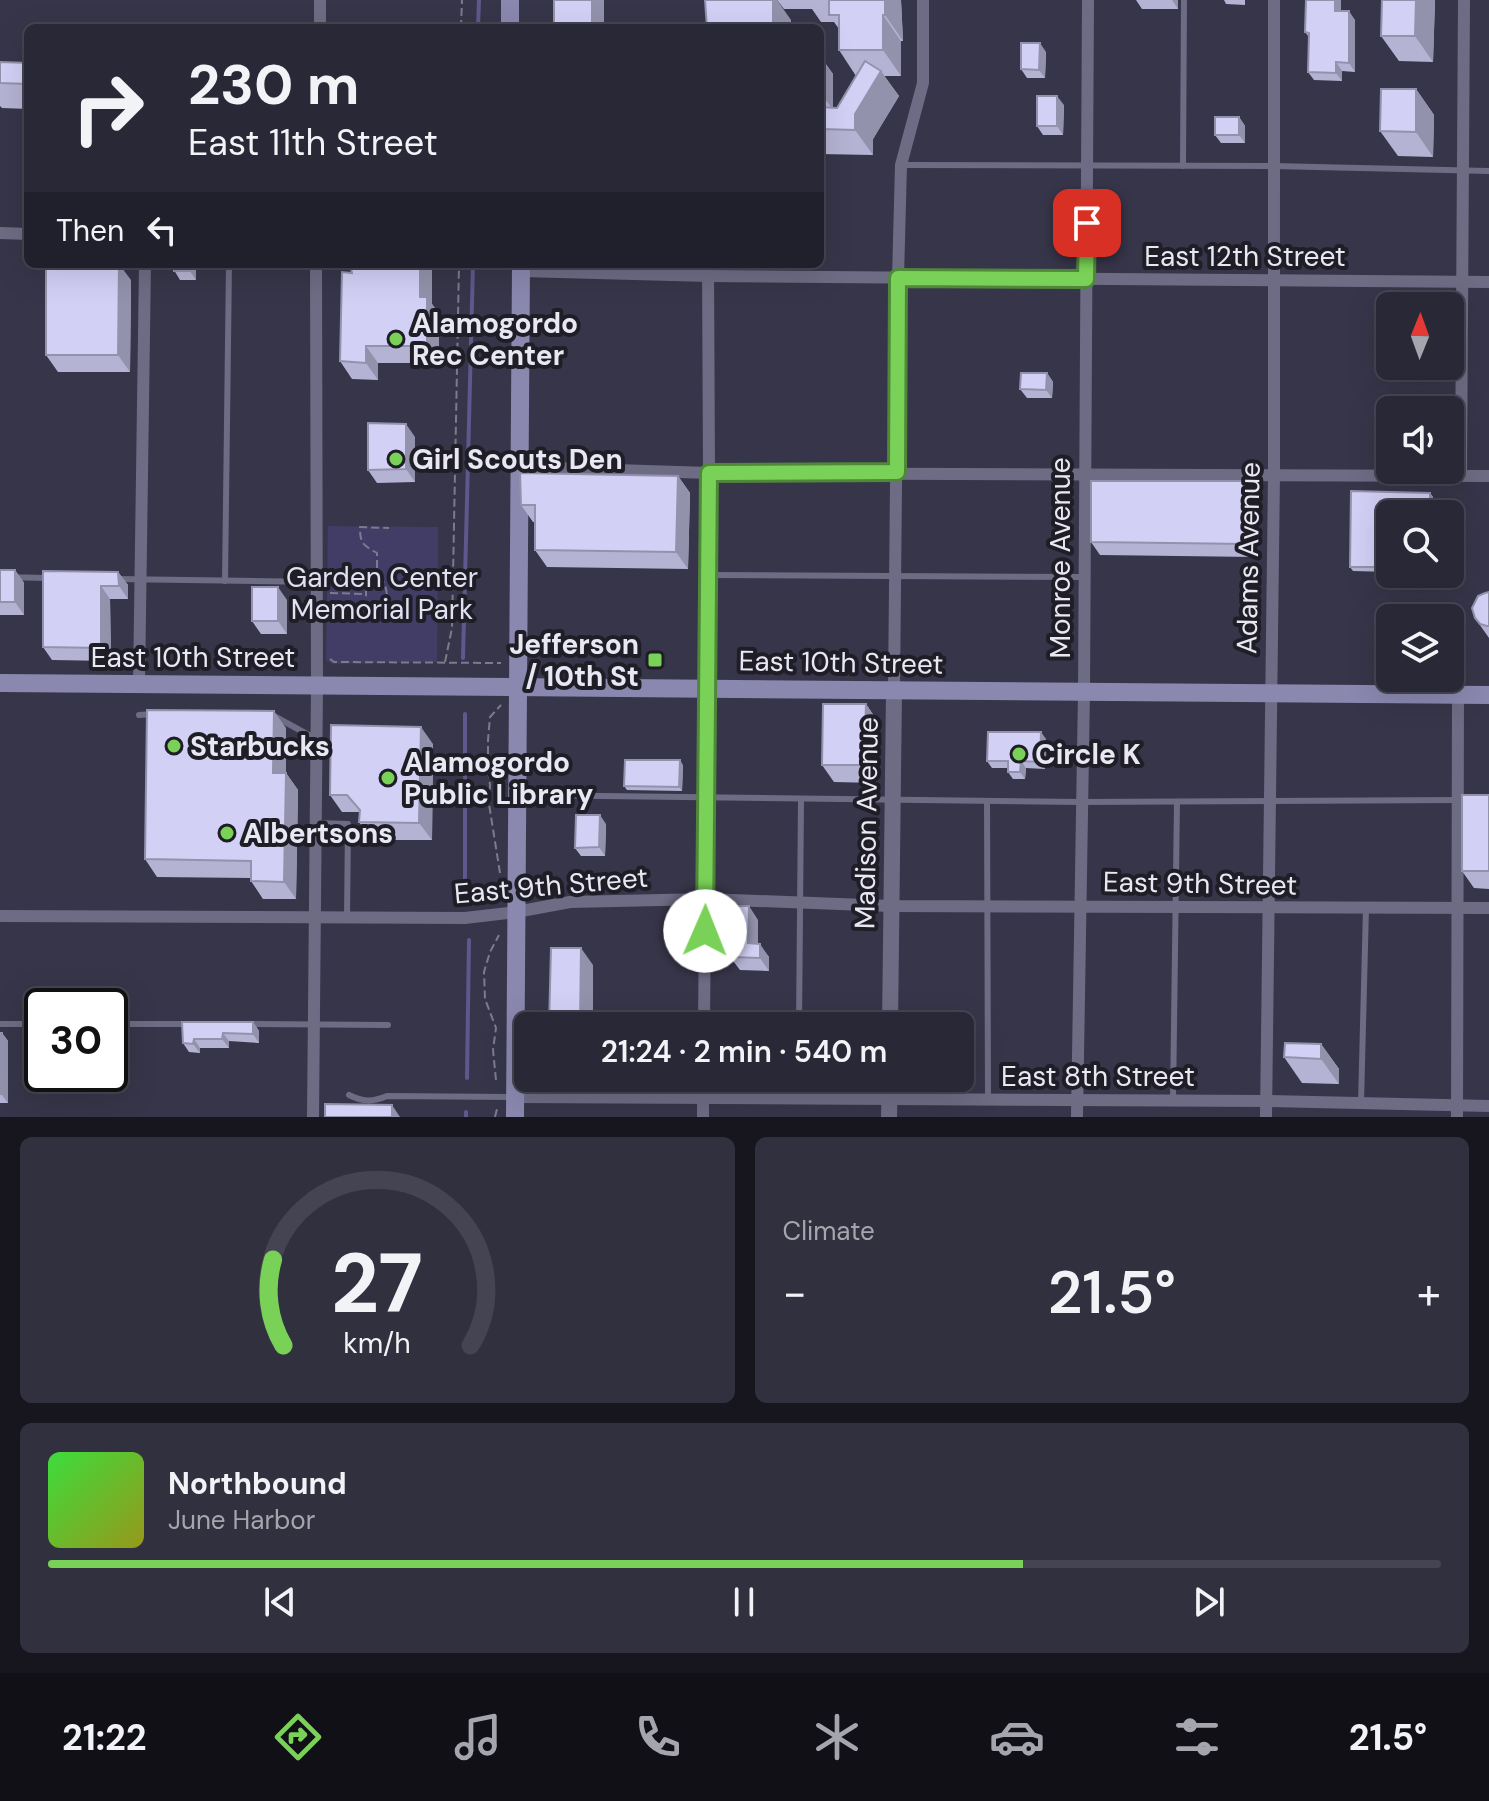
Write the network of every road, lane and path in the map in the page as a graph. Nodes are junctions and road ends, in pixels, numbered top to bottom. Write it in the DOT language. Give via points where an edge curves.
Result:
graph roads {
  1 [pos="320,0"];
  2 [pos="462,0"];
  3 [pos="510,0"];
  4 [pos="923,0"];
  5 [pos="1088,0"];
  6 [pos="1184,0"];
  7 [pos="1274,0"];
  8 [pos="1464,0"];
  9 [pos="320,24"];
  10 [pos="461,24"];
  11 [pos="510,24"];
  12 [pos="901,165"];
  13 [pos="1183,166"];
  14 [pos="1273,166"];
  15 [pos="1087,167"];
  16 [pos="1463,171"];
  17 [pos="1489,171"];
  18 [pos="0,233"];
  19 [pos="24,234"];
  20 [pos="145,268"];
  21 [pos="229,268"];
  22 [pos="316,268"];
  23 [pos="459,268"];
  24 [pos="522,268"];
  25 [pos="584,268"];
  26 [pos="708,270"];
  27 [pos="898,278"];
  28 [pos="1086,279"];
  29 [pos="1273,280"];
  30 [pos="1461,282"];
  31 [pos="1489,282"];
  32 [pos="1461,396"];
  33 [pos="521,467"];
  34 [pos="897,472"];
  35 [pos="709,473"];
  36 [pos="1085,474"];
  37 [pos="1274,475"];
  38 [pos="1376,475"];
  39 [pos="1464,475"];
  40 [pos="1489,476"];
  41 [pos="389,528"];
  42 [pos="708,575"];
  43 [pos="895,576"];
  44 [pos="0,577"];
  45 [pos="1084,577"];
  46 [pos="62,578"];
  47 [pos="109,579"];
  48 [pos="140,580"];
  49 [pos="225,581"];
  50 [pos="377,581"];
  51 [pos="316,582"];
  52 [pos="329,593"];
  53 [pos="366,594"];
  54 [pos="328,657"];
  55 [pos="445,662"];
  56 [pos="501,663"];
  57 [pos="0,683"];
  58 [pos="139,684"];
  59 [pos="317,686"];
  60 [pos="519,687"];
  61 [pos="707,689"];
  62 [pos="894,691"];
  63 [pos="1084,692"];
  64 [pos="1270,694"];
  65 [pos="1458,695"];
  66 [pos="1489,695"];
  67 [pos="501,705"];
  68 [pos="162,714"];
  69 [pos="139,715"];
  70 [pos="272,716"];
  71 [pos="316,739"];
  72 [pos="518,795"];
  73 [pos="706,799"];
  74 [pos="801,800"];
  75 [pos="1458,800"];
  76 [pos="893,801"];
  77 [pos="987,801"];
  78 [pos="1081,802"];
  79 [pos="1177,802"];
  80 [pos="1269,802"];
  81 [pos="316,823"];
  82 [pos="500,873"];
  83 [pos="706,899"];
  84 [pos="799,903"];
  85 [pos="891,906"];
  86 [pos="989,906"];
  87 [pos="1080,906"];
  88 [pos="1175,907"];
  89 [pos="1269,908"];
  90 [pos="1366,908"];
  91 [pos="1458,908"];
  92 [pos="1489,908"];
  93 [pos="508,912"];
  94 [pos="0,916"];
  95 [pos="347,917"];
  96 [pos="315,918"];
  97 [pos="704,1012"];
  98 [pos="799,1012"];
  99 [pos="890,1012"];
  100 [pos="314,1023"];
  101 [pos="0,1024"];
  102 [pos="24,1024"];
  103 [pos="128,1024"];
  104 [pos="204,1024"];
  105 [pos="235,1024"];
  106 [pos="388,1025"];
  107 [pos="496,1080"];
  108 [pos="703,1092"];
  109 [pos="799,1092"];
  110 [pos="889,1092"];
  111 [pos="349,1095"];
  112 [pos="515,1097"];
  113 [pos="703,1099"];
  114 [pos="799,1099"];
  115 [pos="889,1099"];
  116 [pos="988,1100"];
  117 [pos="1077,1100"];
  118 [pos="1173,1100"];
  119 [pos="1265,1101"];
  120 [pos="1361,1103"];
  121 [pos="1489,1106"];
  122 [pos="497,1109"];
  123 [pos="1457,1112"];
  124 [pos="313,1117"];
  125 [pos="495,1117"];
  126 [pos="515,1117"];
  127 [pos="703,1117"];
  128 [pos="889,1117"];
  129 [pos="1077,1117"];
  130 [pos="1266,1117"];
  1 -- 9 [label="street"];
  2 -- 10 [label="path"];
  3 -- 11 [label="main road"];
  4 -- 12 [label="street, Madison Avenue" via="923,83"];
  5 -- 15 [label="street, Monroe Avenue"];
  6 -- 13 [label="lane"];
  7 -- 14 [label="street, Adams Avenue"];
  8 -- 16 [label="street"];
  12 -- 15 [label="lane"];
  12 -- 27 [label="street, Madison Avenue"];
  13 -- 14 [label="lane"];
  13 -- 15 [label="lane"];
  14 -- 16 [label="lane"];
  14 -- 29 [label="street, Adams Avenue"];
  15 -- 28 [label="street, Monroe Avenue"];
  16 -- 17 [label="lane"];
  16 -- 30 [label="street"];
  18 -- 19 [label="street"];
  20 -- 48 [label="street"];
  21 -- 49 [label="lane"];
  22 -- 51 [label="street"];
  23 -- 55 [label="path" via="452,628"];
  24 -- 33 [label="main road"];
  25 -- 26 [label="street, East 12th Street"];
  26 -- 27 [label="street, East 12th Street"];
  26 -- 35 [label="street"];
  27 -- 28 [label="street, East 12th Street"];
  27 -- 34 [label="street, Madison Avenue"];
  28 -- 29 [label="street, East 12th Street"];
  28 -- 36 [label="street, Monroe Avenue"];
  29 -- 30 [label="street, East 12th Street"];
  29 -- 37 [label="street, Adams Avenue"];
  30 -- 31 [label="street, East 12th Street"];
  30 -- 32 [label="street"];
  33 -- 35 [label="street"];
  33 -- 60 [label="main road"];
  34 -- 35 [label="street"];
  34 -- 36 [label="street"];
  34 -- 43 [label="street, Madison Avenue"];
  35 -- 42 [label="street"];
  36 -- 37 [label="street"];
  36 -- 45 [label="street, Monroe Avenue"];
  37 -- 38 [label="street"];
  37 -- 64 [label="street, Adams Avenue"];
  39 -- 40 [label="street"];
  41 -- 50 [label="path" via="360,527 363,545 377,553"];
  42 -- 43 [label="lane"];
  42 -- 61 [label="street"];
  43 -- 45 [label="lane"];
  43 -- 62 [label="street, Madison Avenue"];
  44 -- 46 [label="lane"];
  45 -- 63 [label="street, Monroe Avenue"];
  47 -- 48 [label="lane"];
  48 -- 49 [label="lane"];
  48 -- 58 [label="street"];
  49 -- 51 [label="lane"];
  50 -- 53 [label="path" via="366,581"];
  50 -- 53 [label="path" via="387,588 383,608 370,608"];
  51 -- 59 [label="street"];
  52 -- 53 [label="path"];
  54 -- 55 [label="path" via="334,662"];
  55 -- 56 [label="path"];
  57 -- 58 [label="main road, East 10th Street"];
  58 -- 59 [label="main road, East 10th Street"];
  59 -- 60 [label="main road, East 10th Street"];
  59 -- 71 [label="street"];
  60 -- 61 [label="main road, East 10th Street"];
  60 -- 72 [label="main road"];
  61 -- 62 [label="main road, East 10th Street"];
  61 -- 73 [label="street"];
  62 -- 63 [label="main road, East 10th Street"];
  62 -- 76 [label="street, Madison Avenue"];
  63 -- 64 [label="main road, East 10th Street"];
  63 -- 78 [label="street, Monroe Avenue"];
  64 -- 65 [label="main road, East 10th Street"];
  64 -- 80 [label="street, Adams Avenue"];
  65 -- 66 [label="main road, East 10th Street"];
  65 -- 75 [label="street"];
  67 -- 82 [label="path" via="490,717 488,740 489,804"];
  68 -- 69 [label="lane"];
  70 -- 71 [label="lane"];
  71 -- 81 [label="street"];
  72 -- 73 [label="lane"];
  72 -- 93 [label="main road"];
  73 -- 74 [label="lane"];
  73 -- 83 [label="street"];
  74 -- 76 [label="lane"];
  74 -- 84 [label="lane"];
  75 -- 80 [label="lane"];
  75 -- 91 [label="street"];
  76 -- 77 [label="lane"];
  76 -- 85 [label="street, Madison Avenue"];
  77 -- 78 [label="lane"];
  77 -- 86 [label="lane"];
  78 -- 79 [label="lane"];
  78 -- 87 [label="street, Monroe Avenue"];
  79 -- 80 [label="lane"];
  79 -- 88 [label="lane"];
  80 -- 89 [label="street, Adams Avenue"];
  81 -- 95 [label="lane" via="348,824"];
  81 -- 96 [label="street"];
  83 -- 84 [label="street, East 9th Street"];
  83 -- 93 [label="street, East 9th Street" via="570,902"];
  83 -- 97 [label="street"];
  84 -- 85 [label="street, East 9th Street"];
  84 -- 98 [label="lane"];
  85 -- 86 [label="street, East 9th Street"];
  85 -- 99 [label="street, Madison Avenue"];
  86 -- 87 [label="street, East 9th Street"];
  86 -- 116 [label="lane"];
  87 -- 88 [label="street, East 9th Street"];
  87 -- 117 [label="street, Monroe Avenue"];
  88 -- 89 [label="street, East 9th Street"];
  88 -- 118 [label="lane"];
  89 -- 90 [label="street, East 9th Street"];
  89 -- 119 [label="street, Adams Avenue"];
  90 -- 91 [label="street, East 9th Street"];
  90 -- 120 [label="lane"];
  91 -- 92 [label="street, East 9th Street"];
  91 -- 123 [label="street"];
  93 -- 95 [label="street, East 9th Street" via="465,918"];
  93 -- 107 [label="path" via="484,972 485,999 496,1028"];
  93 -- 112 [label="main road"];
  94 -- 96 [label="street, East 9th Street"];
  95 -- 96 [label="street, East 9th Street"];
  96 -- 100 [label="street"];
  100 -- 105 [label="lane"];
  100 -- 106 [label="lane"];
  100 -- 124 [label="street"];
  101 -- 102 [label="lane"];
  103 -- 104 [label="lane"];
  108 -- 113 [label="street"];
  109 -- 114 [label="lane"];
  110 -- 115 [label="street"];
  111 -- 112 [label="lane" via="360,1101 387,1096"];
  112 -- 113 [label="street, East 8th Street"];
  112 -- 126 [label="main road"];
  113 -- 114 [label="street, East 8th Street"];
  113 -- 127 [label="street"];
  114 -- 115 [label="street, East 8th Street"];
  115 -- 116 [label="street, East 8th Street"];
  115 -- 128 [label="street"];
  116 -- 117 [label="street, East 8th Street"];
  117 -- 118 [label="street, East 8th Street"];
  117 -- 129 [label="street, Monroe Avenue"];
  118 -- 119 [label="street, East 8th Street"];
  119 -- 120 [label="street, East 8th Street"];
  119 -- 130 [label="street, Adams Avenue"];
  120 -- 123 [label="street, East 8th Street"];
  121 -- 123 [label="street, East 8th Street"];
  122 -- 125 [label="path"];
}
